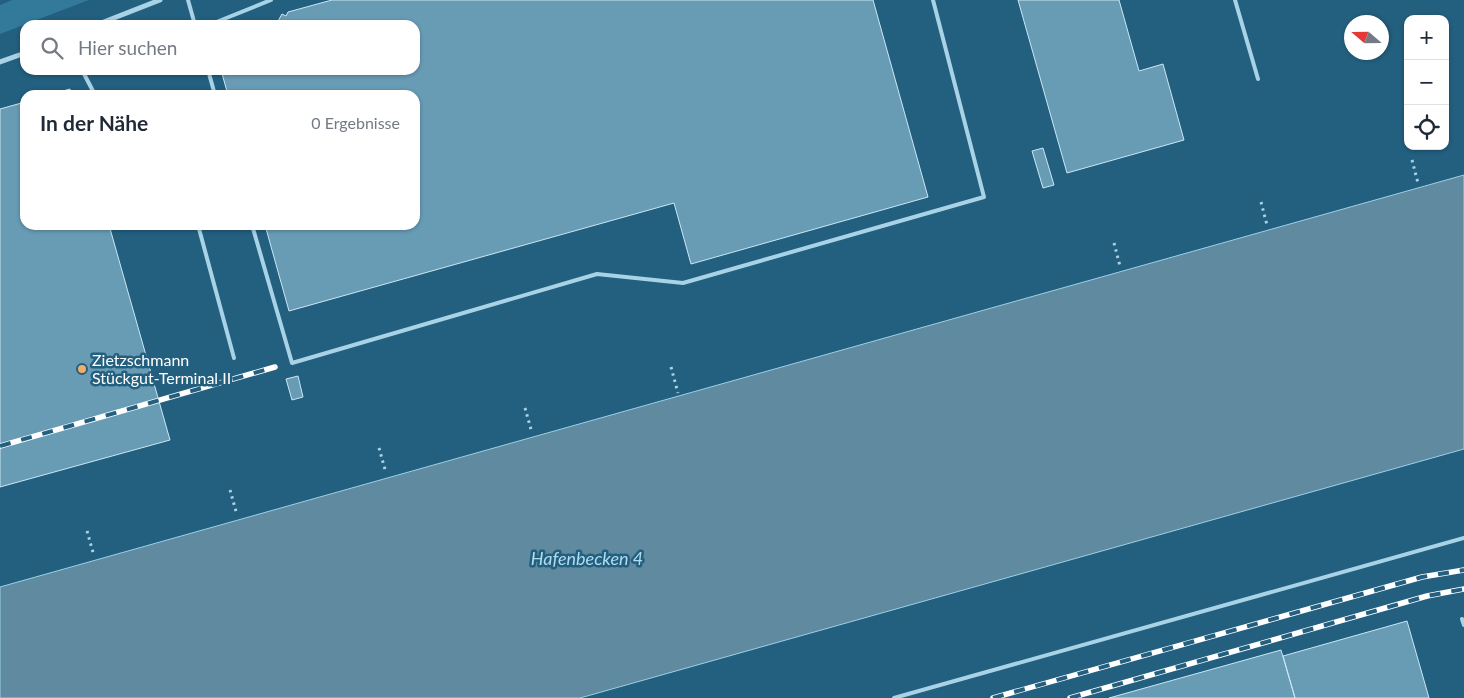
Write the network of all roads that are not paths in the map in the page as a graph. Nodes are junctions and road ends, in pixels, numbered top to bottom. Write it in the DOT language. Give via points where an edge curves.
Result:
graph roads {
  1 [pos="160,0"];
  2 [pos="188,0"];
  3 [pos="271,0"];
  4 [pos="933,0"];
  5 [pos="1235,0"];
  6 [pos="109,20"];
  7 [pos="194,20"];
  8 [pos="221,20"];
  9 [pos="20,55"];
  10 [pos="0,62"];
  11 [pos="85,75"];
  12 [pos="209,75"];
  13 [pos="1258,79"];
  14 [pos="92,90"];
  15 [pos="214,90"];
  16 [pos="199,230"];
  17 [pos="253,230"];
  18 [pos="234,358"];
  19 [pos="1464,538"];
  20 [pos="1462,619"];
  21 [pos="1464,625"];
  22 [pos="894,698"];
  1 -- 6 [label="street"];
  2 -- 7 [label="lane"];
  3 -- 8 [label="lane"];
  4 -- 17 [label="lane" via="984,197 683,283 597,274 292,363"];
  5 -- 13 [label="lane"];
  9 -- 10 [label="street"];
  11 -- 14 [label="lane"];
  12 -- 15 [label="lane"];
  16 -- 18 [label="lane"];
  19 -- 22 [label="lane"];
  20 -- 21 [label="lane"];
}
